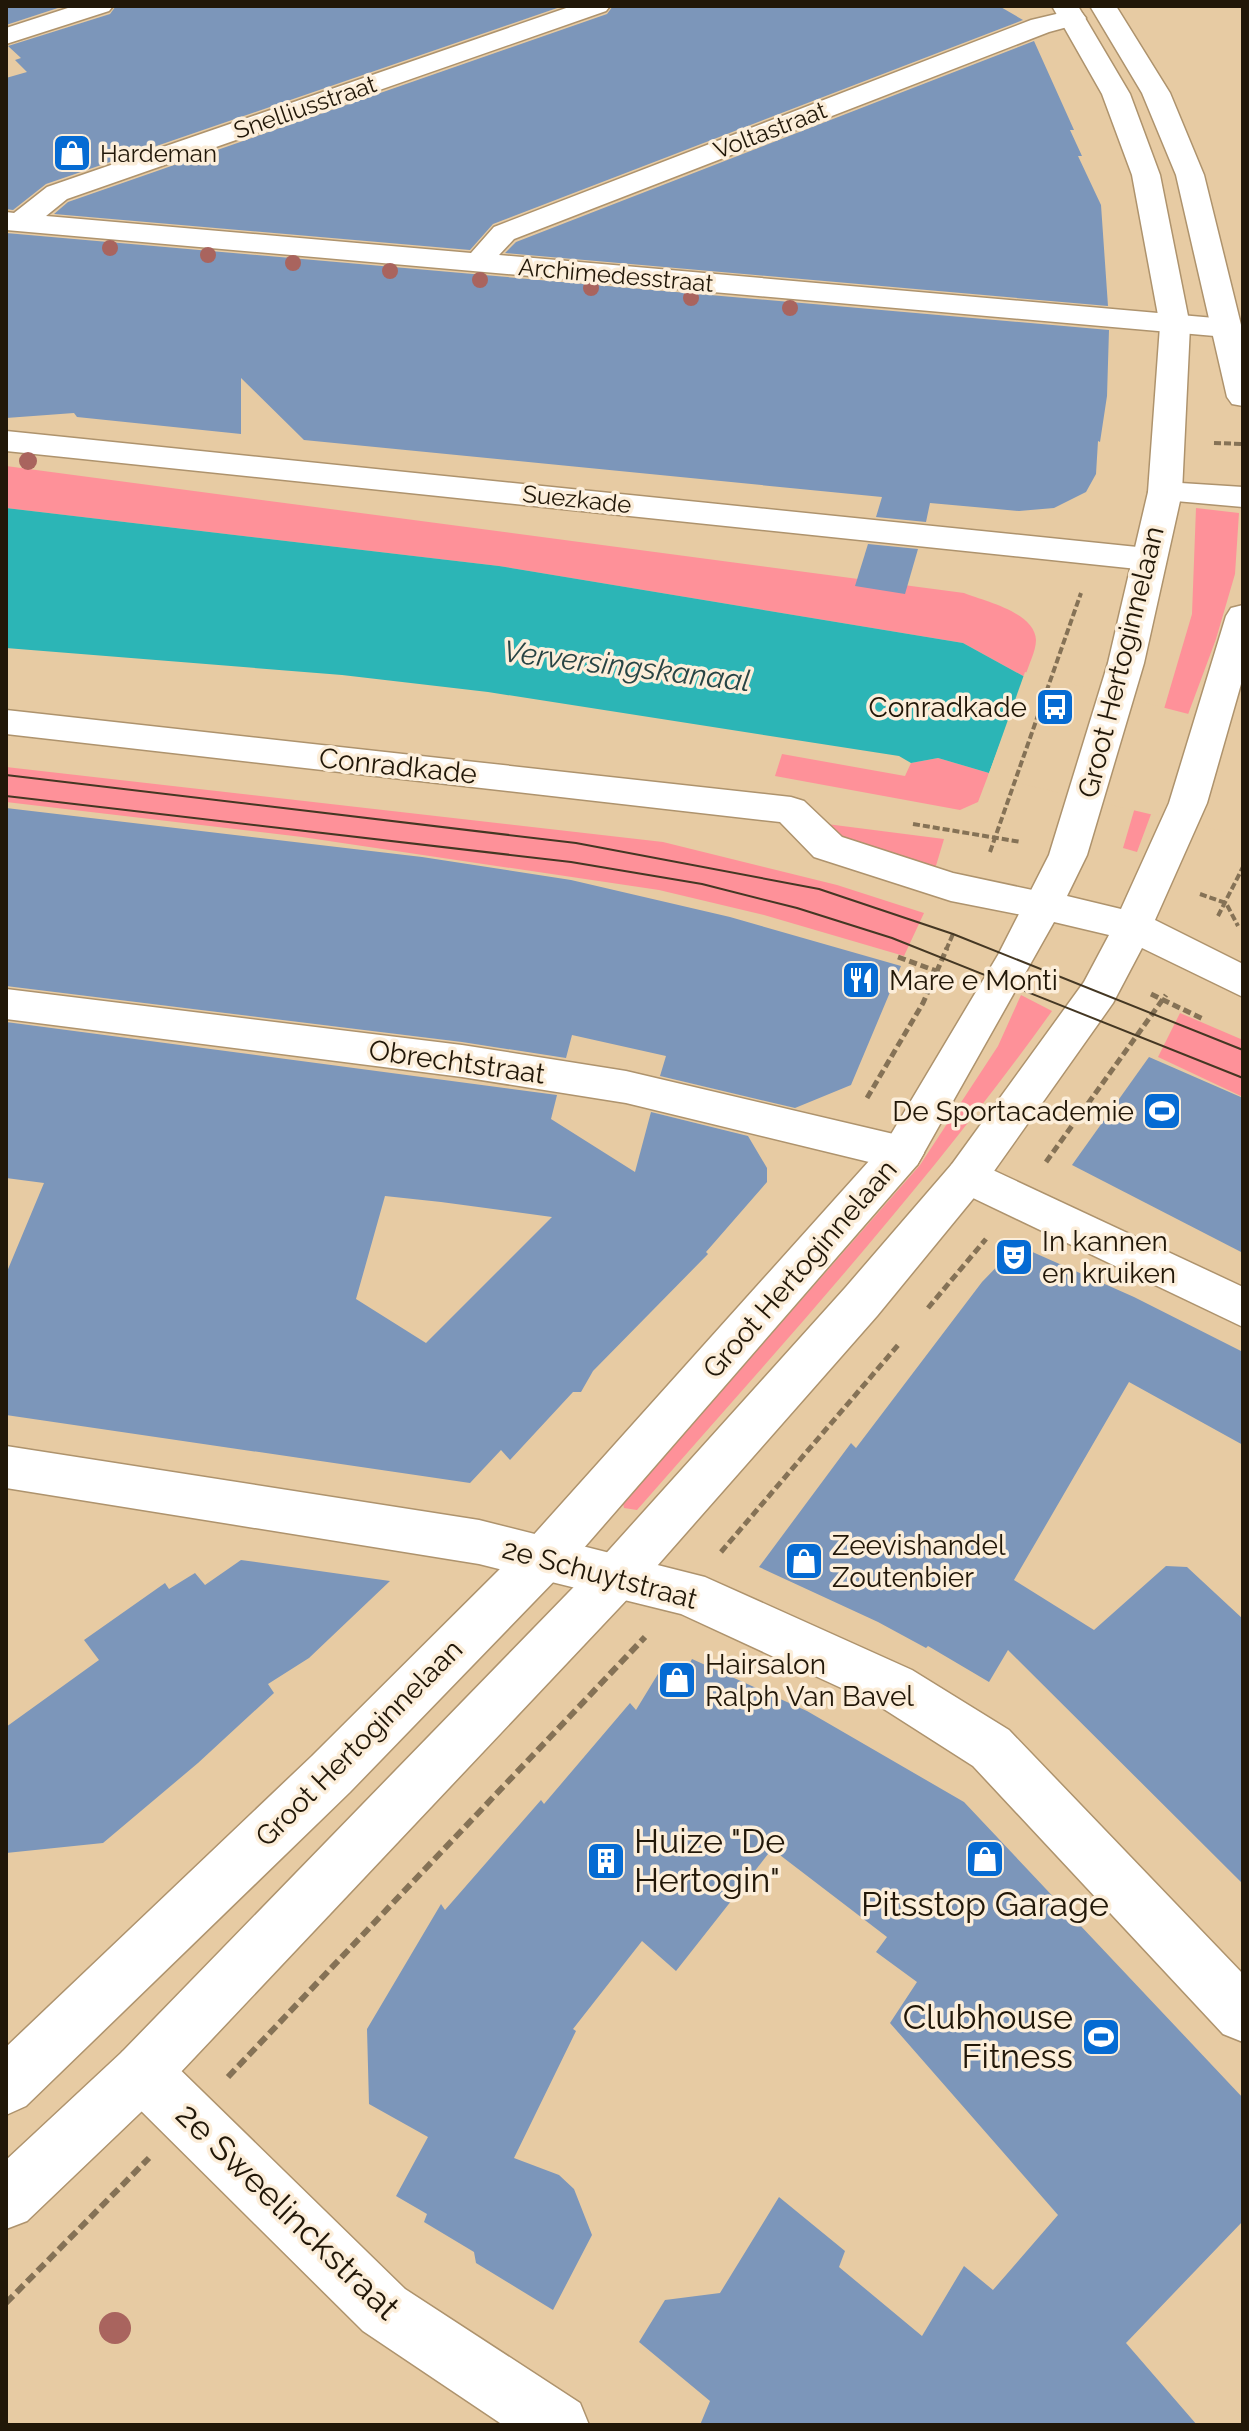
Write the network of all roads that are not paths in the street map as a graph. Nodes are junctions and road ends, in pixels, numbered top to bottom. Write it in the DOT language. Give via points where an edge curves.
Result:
graph roads {
  1 [pos="100,6"];
  2 [pos="597,6"];
  3 [pos="1103,6"];
  4 [pos="1069,12"];
  5 [pos="6,36"];
  6 [pos="14,222"];
  7 [pos="480,263"];
  8 [pos="1175,326"];
  9 [pos="1226,328"];
  10 [pos="1243,397"];
  11 [pos="6,441"];
  12 [pos="1165,492"];
  13 [pos="1243,497"];
  14 [pos="1147,559"];
  15 [pos="1243,616"];
  16 [pos="6,722"];
  17 [pos="1042,905"];
  18 [pos="1133,926"];
  19 [pos="1243,982"];
  20 [pos="6,1004"];
  21 [pos="902,1153"];
  22 [pos="967,1176"];
  23 [pos="1243,1308"];
  24 [pos="6,1467"];
  25 [pos="546,1556"];
  26 [pos="618,1575"];
  27 [pos="1243,2014"];
  28 [pos="142,2072"];
  29 [pos="6,2086"];
  30 [pos="6,2200"];
  31 [pos="558,2425"];
  1 -- 5 [label="street"];
  2 -- 6 [label="street, Snelliusstraat" via="57,193"];
  3 -- 9 [label="street" via="1156,93 1190,175"];
  4 -- 7 [label="street, Voltastraat" via="504,233"];
  4 -- 8 [label="street, Groot Hertoginnelaan" via="1116,94 1146,175"];
  6 -- 7 [label="street, Archimedesstraat"];
  7 -- 8 [label="street, Archimedesstraat"];
  8 -- 9 [label="street, Archimedesstraat"];
  8 -- 12 [label="street, Groot Hertoginnelaan"];
  9 -- 10 [label="street"];
  11 -- 14 [label="street, Suezkade"];
  12 -- 13 [label="street"];
  12 -- 14 [label="street, Groot Hertoginnelaan"];
  14 -- 17 [label="street, Groot Hertoginnelaan" via="1126,663 1073,840"];
  15 -- 18 [label="street" via="1188,803"];
  16 -- 17 [label="street, Conradkade" via="791,810 828,847 974,891"];
  17 -- 18 [label="street, Conradkade"];
  17 -- 21 [label="street, Groot Hertoginnelaan" via="1004,981"];
  18 -- 19 [label="street, Conradkade"];
  18 -- 22 [label="street" via="1099,992"];
  20 -- 21 [label="street, Obrechtstraat" via="462,1061 626,1087"];
  21 -- 25 [label="street, Groot Hertoginnelaan"];
  22 -- 23 [label="street"];
  22 -- 26 [label="street"];
  24 -- 25 [label="street, 2e Schuytstraat"];
  25 -- 26 [label="street, 2e Schuytstraat"];
  25 -- 29 [label="street, Groot Hertoginnelaan" via="331,1774"];
  26 -- 27 [label="street, 2e Schuytstraat" via="687,1593 894,1687 991,1748"];
  26 -- 28 [label="street"];
  28 -- 30 [label="street"];
  28 -- 31 [label="street, 2e Sweelinckstraat" via="384,2310"];
}
